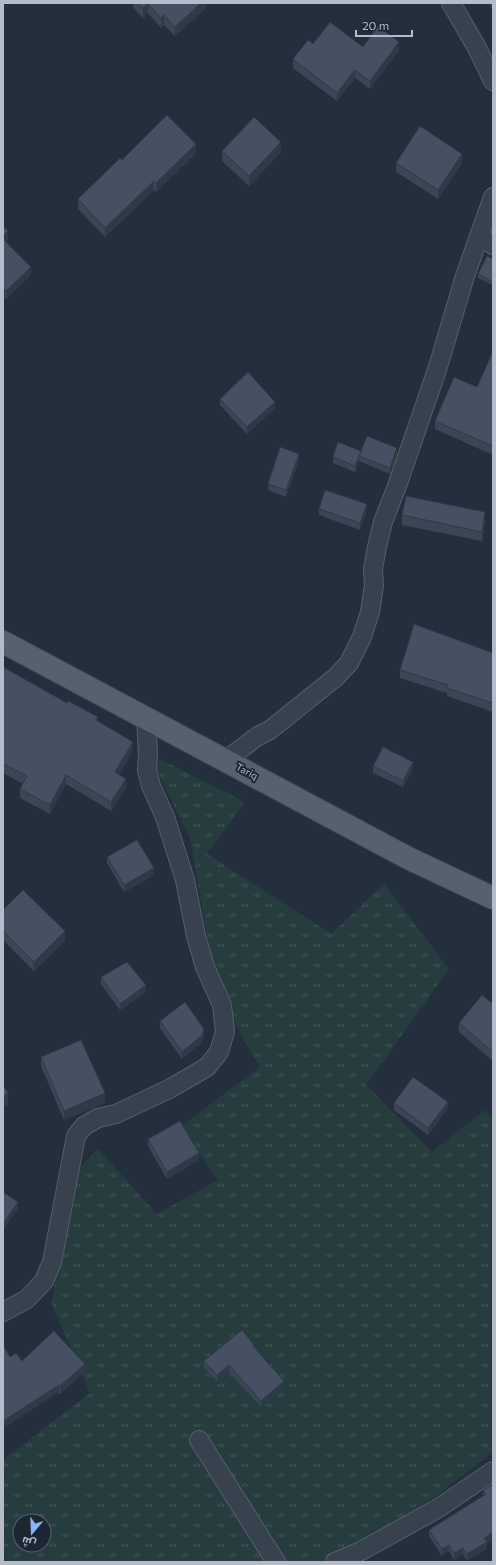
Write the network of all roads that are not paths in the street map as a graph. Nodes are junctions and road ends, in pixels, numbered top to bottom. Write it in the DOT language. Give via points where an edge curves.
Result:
graph roads {
  1 [pos="451,3"];
  2 [pos="493,81"];
  3 [pos="493,197"];
  4 [pos="486,240"];
  5 [pos="3,642"];
  6 [pos="146,719"];
  7 [pos="226,760"];
  8 [pos="493,898"];
  9 [pos="3,1312"];
  10 [pos="199,1440"];
  11 [pos="493,1471"];
  12 [pos="276,1562"];
  13 [pos="335,1562"];
  1 -- 2 [label="street"];
  3 -- 4 [label="street"];
  4 -- 7 [label="street" via="452,318 437,370 383,522 373,569 374,585 370,612 362,637 349,663 336,678 270,730"];
  5 -- 6 [label="main road, Tariq"];
  6 -- 7 [label="main road, Tariq"];
  6 -- 9 [label="street" via="149,781 165,817 185,880 196,936 222,1005 225,1032 220,1052 207,1067 171,1088 116,1114 98,1118 84,1126 76,1136 52,1262 44,1281 26,1299"];
  7 -- 8 [label="main road, Tariq" via="408,858"];
  10 -- 12 [label="street"];
  11 -- 13 [label="street" via="437,1509 361,1551"];
}
